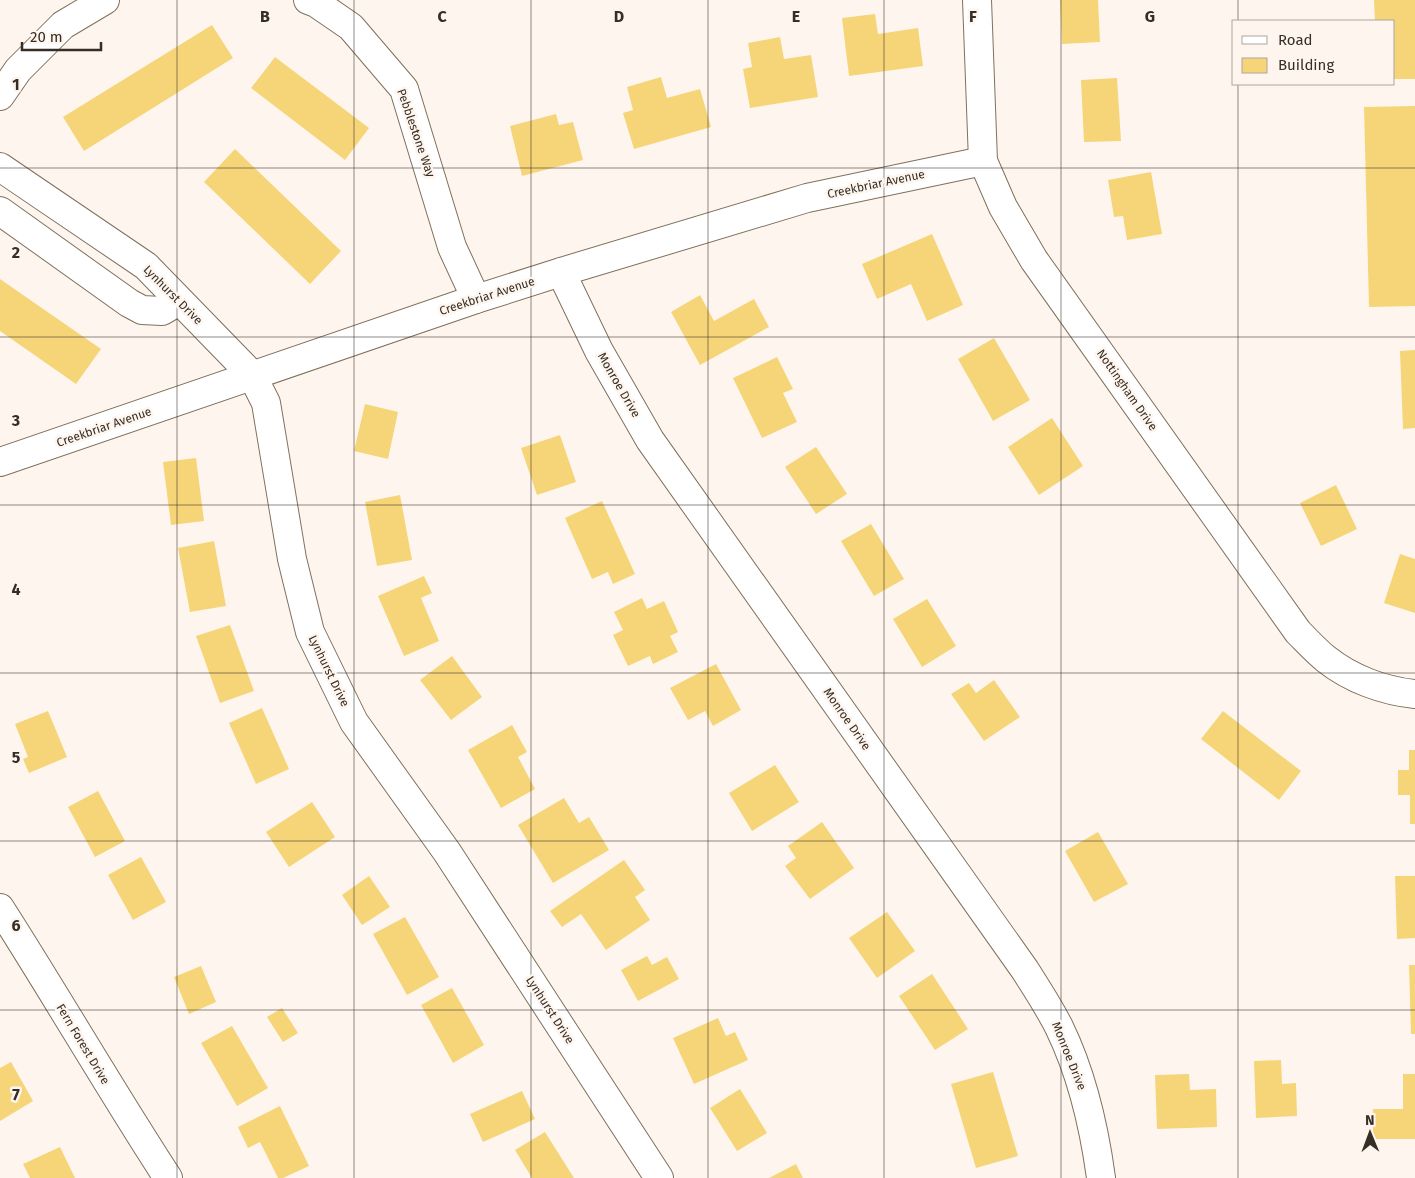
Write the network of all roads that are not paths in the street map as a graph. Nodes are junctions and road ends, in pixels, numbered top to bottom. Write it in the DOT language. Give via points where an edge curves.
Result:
graph roads {
  1 [pos="105,0"];
  2 [pos="308,0"];
  3 [pos="977,0"];
  4 [pos="0,96"];
  5 [pos="984,161"];
  6 [pos="0,167"];
  7 [pos="0,211"];
  8 [pos="561,272"];
  9 [pos="476,299"];
  10 [pos="179,301"];
  11 [pos="252,375"];
  12 [pos="0,462"];
  13 [pos="1415,694"];
  14 [pos="0,908"];
  15 [pos="168,1178"];
  16 [pos="659,1178"];
  17 [pos="1101,1178"];
  1 -- 4 [label="street" via="63,25 18,70"];
  2 -- 9 [label="street, Pebblestone Way" via="351,27 404,89 452,247"];
  3 -- 5 [label="street, Nottingham Drive"];
  5 -- 8 [label="street, Creekbriar Avenue" via="807,198"];
  5 -- 13 [label="street, Nottingham Drive" via="1003,207 1034,260 1298,632 1326,659 1360,680"];
  6 -- 10 [label="street, Lynhurst Drive" via="146,266"];
  7 -- 10 [label="street" via="142,310 162,311"];
  8 -- 9 [label="street, Creekbriar Avenue"];
  8 -- 17 [label="street, Monroe Drive" via="599,351 650,440 1047,1004 1060,1028 1088,1107"];
  9 -- 11 [label="street, Creekbriar Avenue"];
  10 -- 11 [label="street, Lynhurst Drive"];
  11 -- 12 [label="street, Creekbriar Avenue"];
  11 -- 16 [label="street, Lynhurst Drive" via="266,403 292,559 310,632 354,722 448,852"];
  14 -- 15 [label="street, Fern Forest Drive"];
}
